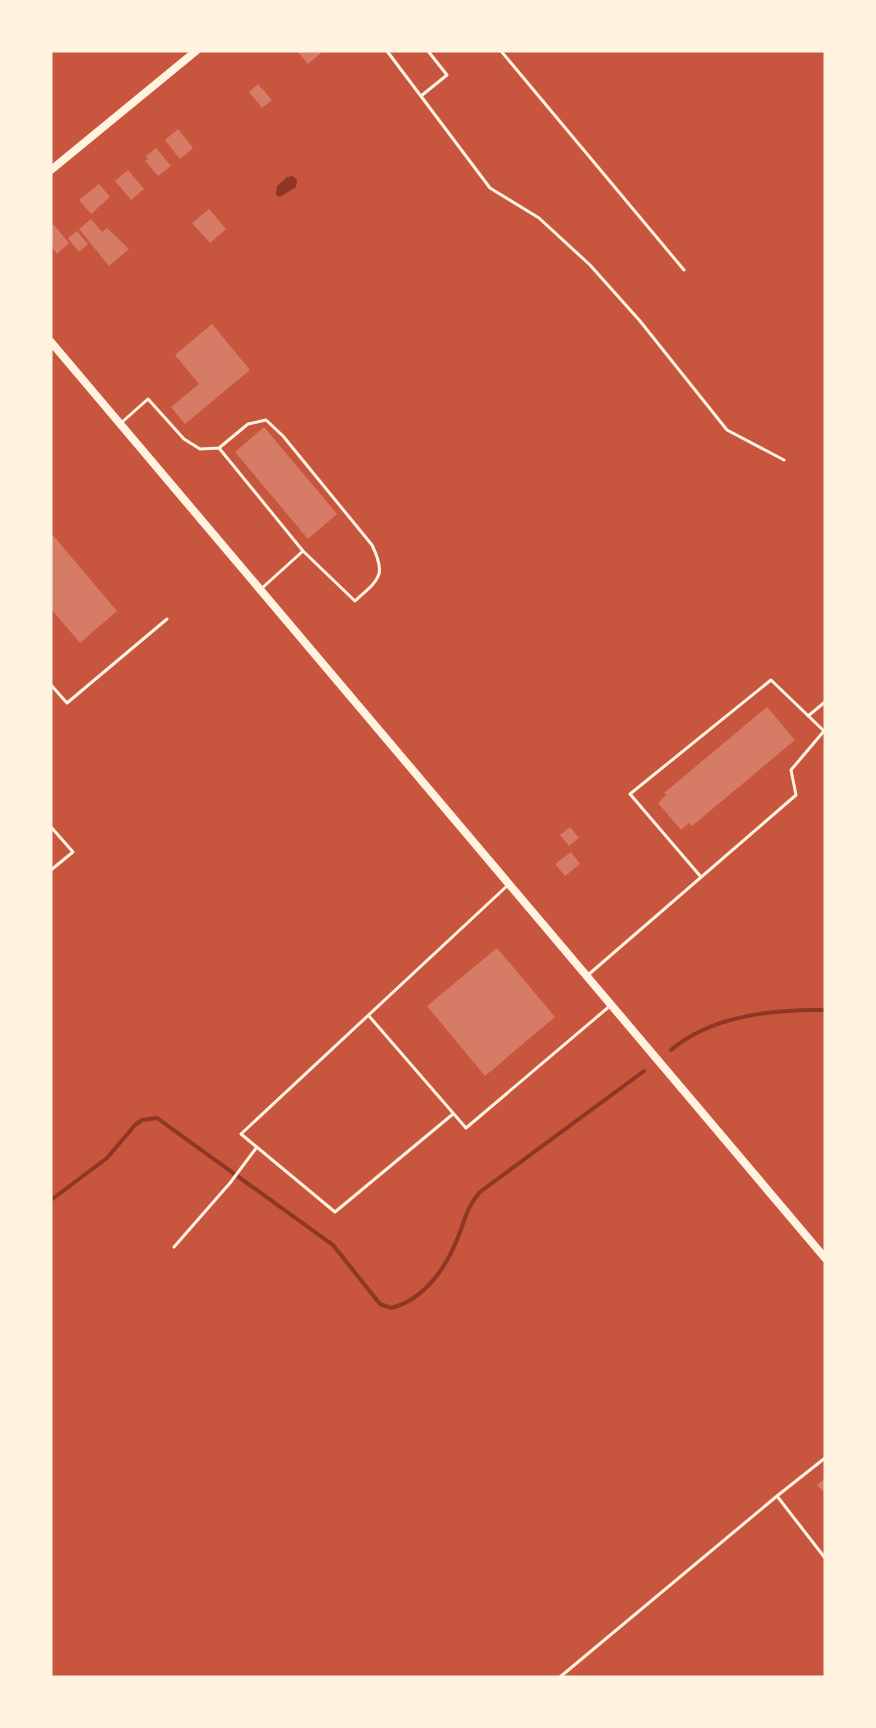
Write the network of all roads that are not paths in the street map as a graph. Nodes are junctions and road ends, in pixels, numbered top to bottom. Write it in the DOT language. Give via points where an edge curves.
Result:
graph roads {
  1 [pos="196,51"];
  2 [pos="387,51"];
  3 [pos="428,51"];
  4 [pos="501,51"];
  5 [pos="421,96"];
  6 [pos="51,170"];
  7 [pos="684,270"];
  8 [pos="51,342"];
  9 [pos="121,424"];
  10 [pos="219,448"];
  11 [pos="784,460"];
  12 [pos="303,551"];
  13 [pos="261,589"];
  14 [pos="167,619"];
  15 [pos="51,685"];
  16 [pos="825,702"];
  17 [pos="808,716"];
  18 [pos="51,827"];
  19 [pos="51,870"];
  20 [pos="701,877"];
  21 [pos="510,883"];
  22 [pos="588,975"];
  23 [pos="612,1004"];
  24 [pos="369,1016"];
  25 [pos="453,1114"];
  26 [pos="257,1147"];
  27 [pos="174,1247"];
  28 [pos="825,1258"];
  29 [pos="825,1458"];
  30 [pos="777,1496"];
  31 [pos="825,1558"];
  32 [pos="560,1677"];
  1 -- 6 [label="street"];
  2 -- 5 [label="lane"];
  3 -- 5 [label="lane" via="447,75"];
  4 -- 7 [label="lane"];
  5 -- 11 [label="lane" via="490,188 539,218 590,266 640,321 726,430"];
  8 -- 9 [label="street"];
  9 -- 10 [label="lane" via="148,399 184,439 200,449"];
  9 -- 13 [label="street"];
  10 -- 12 [label="lane"];
  10 -- 12 [label="lane" via="248,424 266,420 283,436 372,545 381,563 376,582 356,601"];
  12 -- 13 [label="lane"];
  13 -- 21 [label="street"];
  14 -- 15 [label="lane" via="67,703"];
  16 -- 17 [label="lane"];
  17 -- 20 [label="lane" via="824,731 791,770 796,795"];
  17 -- 20 [label="lane" via="771,680 630,794"];
  18 -- 19 [label="lane" via="73,852"];
  20 -- 22 [label="lane"];
  21 -- 22 [label="street"];
  21 -- 24 [label="lane"];
  22 -- 23 [label="street"];
  23 -- 25 [label="lane" via="466,1128"];
  23 -- 28 [label="street"];
  24 -- 25 [label="lane"];
  24 -- 26 [label="lane" via="241,1134"];
  25 -- 26 [label="lane" via="335,1212"];
  26 -- 27 [label="lane"];
  29 -- 30 [label="lane"];
  30 -- 31 [label="lane"];
  30 -- 32 [label="lane"];
}
